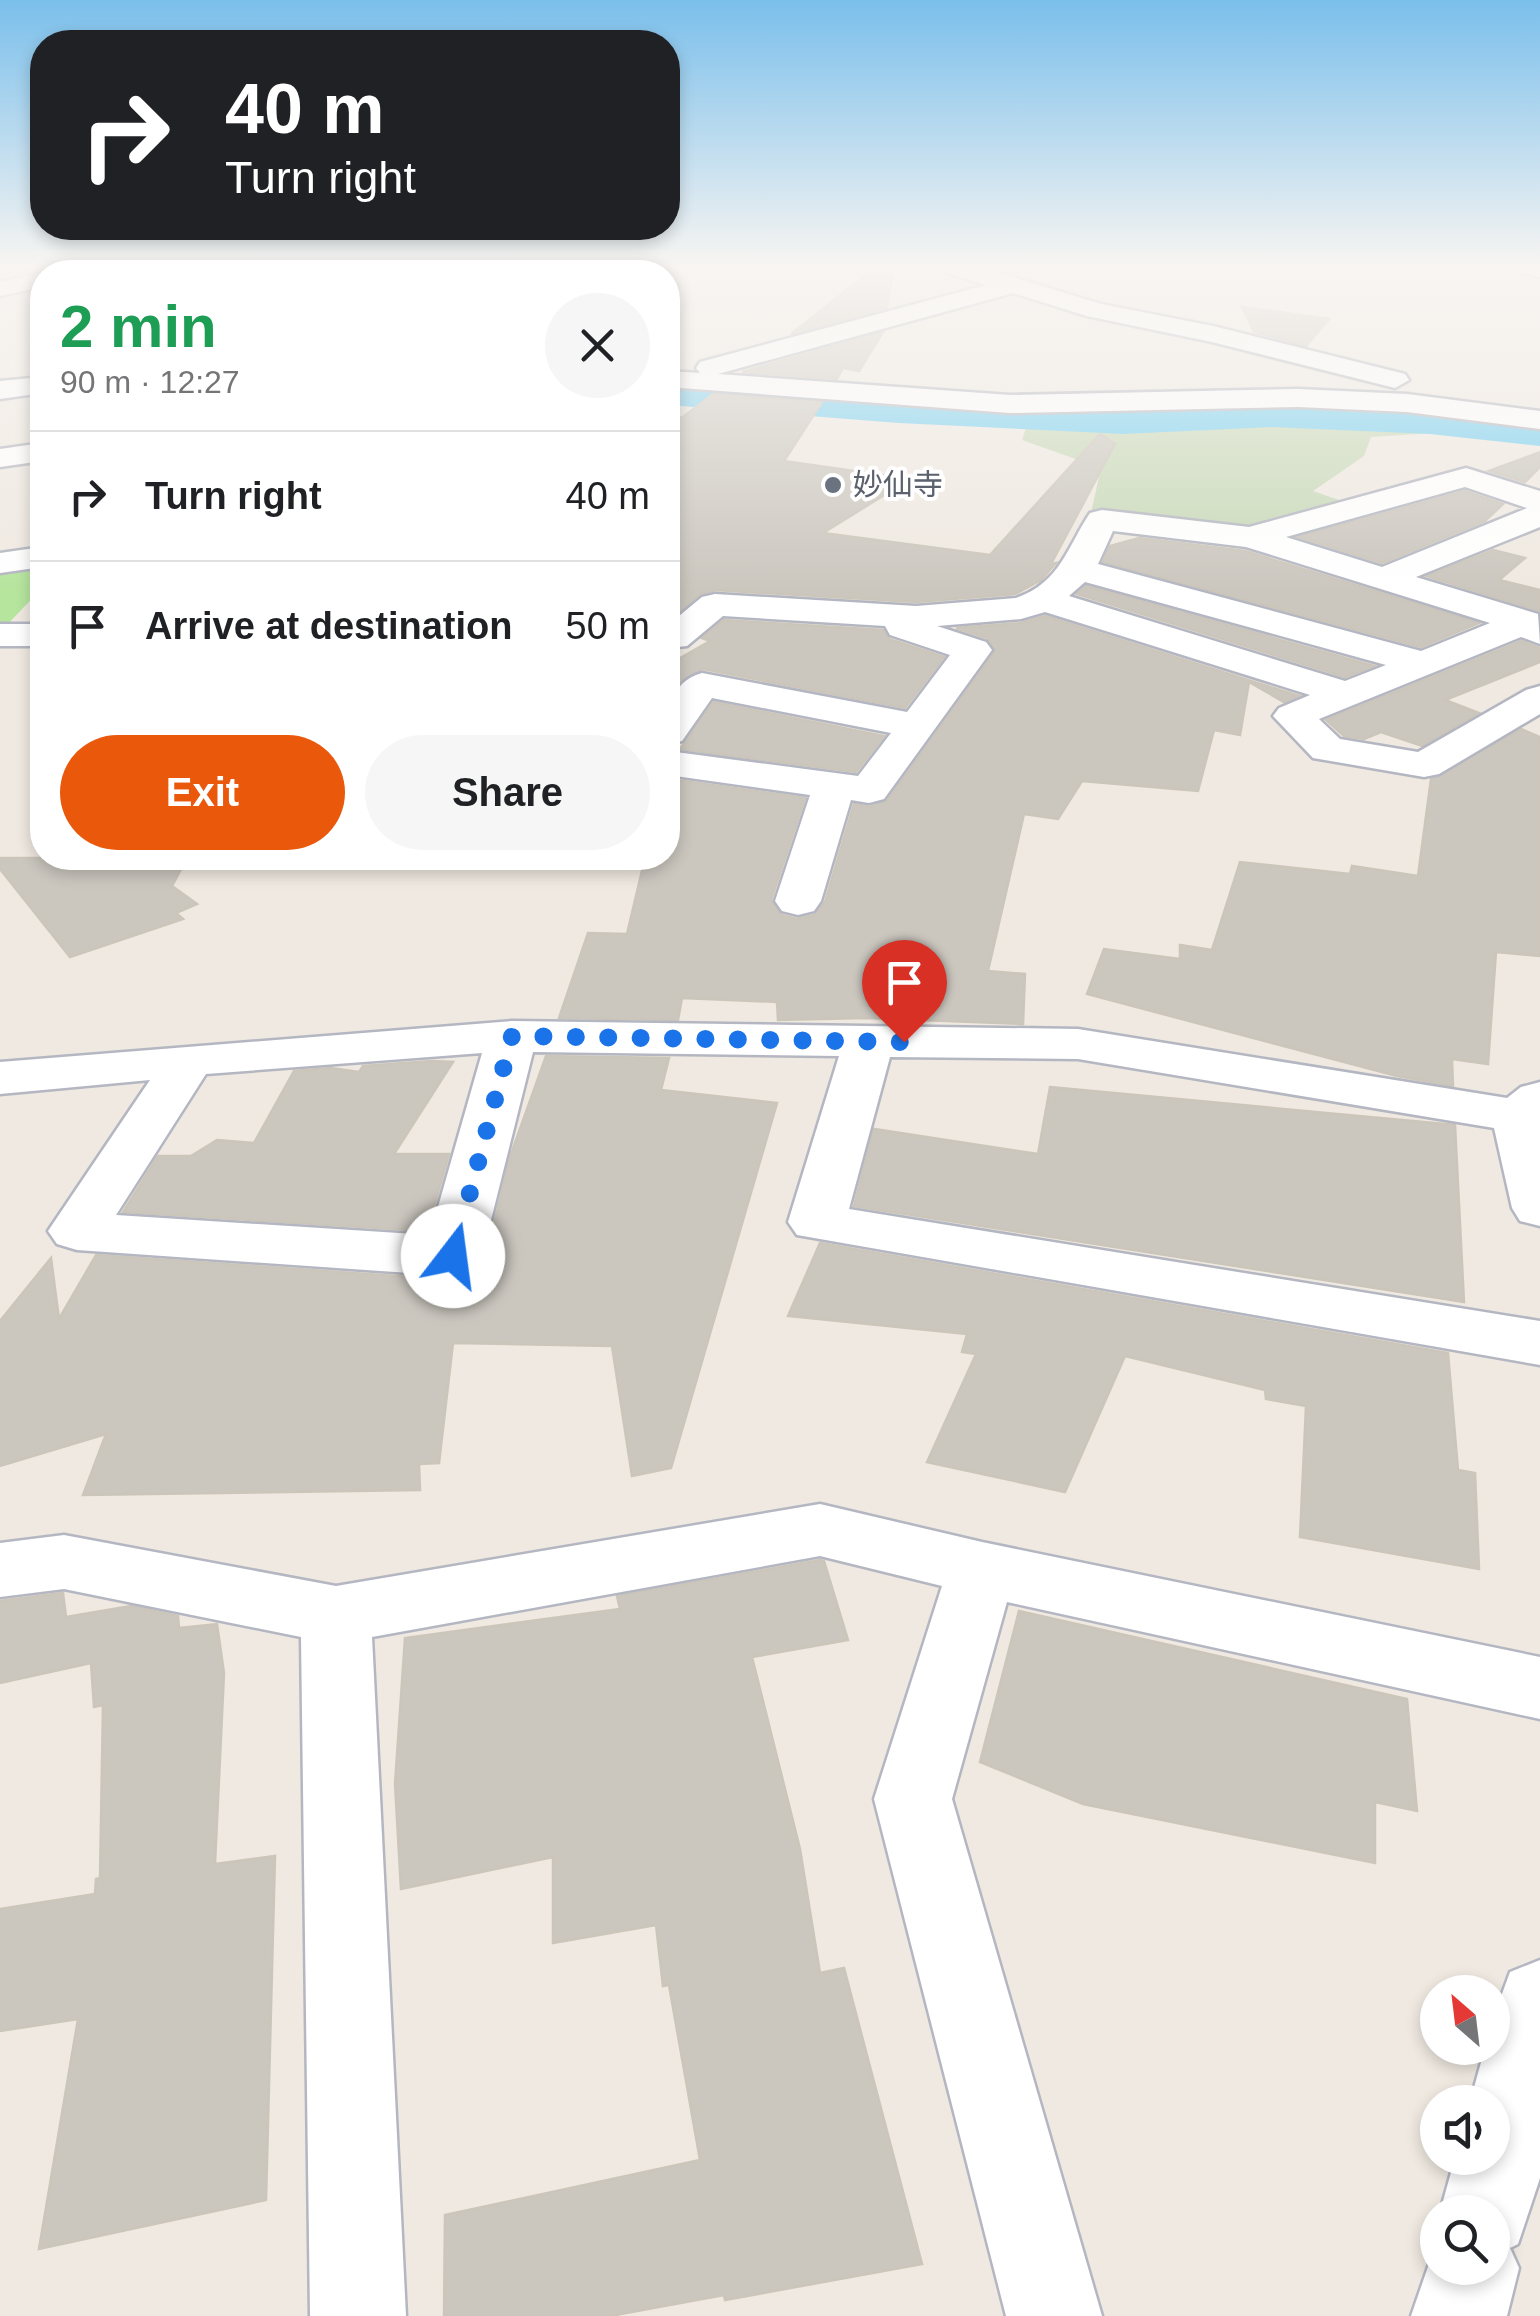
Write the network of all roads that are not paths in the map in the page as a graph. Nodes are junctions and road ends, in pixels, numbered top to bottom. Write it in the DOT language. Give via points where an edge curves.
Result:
graph roads {
  1 [pos="1370,374"];
  2 [pos="680,380"];
  3 [pos="30,386"];
  4 [pos="0,390"];
  5 [pos="1445,407"];
  6 [pos="1540,420"];
  7 [pos="30,454"];
  8 [pos="0,458"];
  9 [pos="1540,502"];
  10 [pos="1540,515"];
  11 [pos="1250,536"];
  12 [pos="30,559"];
  13 [pos="0,563"];
  14 [pos="1078,569"];
  15 [pos="1384,578"];
  16 [pos="1044,600"];
  17 [pos="867,615"];
  18 [pos="680,626"];
  19 [pos="1532,627"];
  20 [pos="0,635"];
  21 [pos="30,635"];
  22 [pos="1423,663"];
  23 [pos="1347,694"];
  24 [pos="1540,698"];
  25 [pos="680,715"];
  26 [pos="918,726"];
  27 [pos="680,765"];
  28 [pos="834,786"];
  29 [pos="798,902"];
  30 [pos="512,1036"];
  31 [pos="869,1041"];
  32 [pos="189,1060"];
  33 [pos="0,1078"];
  34 [pos="1533,1111"];
  35 [pos="1540,1208"];
  36 [pos="1540,1344"];
  37 [pos="0,1570"];
  38 [pos="982,1570"];
  39 [pos="336,1616"];
  40 [pos="1540,1688"];
  41 [pos="1540,2001"];
  42 [pos="1490,2195"];
  43 [pos="1468,2285"];
  44 [pos="358,2316"];
  45 [pos="1054,2316"];
  46 [pos="1460,2316"];
  1 -- 5 [label="street" via="1429,389 1447,401"];
  2 -- 5 [label="street" via="1010,404 1298,398"];
  3 -- 4 [label="street"];
  5 -- 6 [label="street"];
  7 -- 8 [label="street"];
  9 -- 11 [label="street" via="1466,477"];
  10 -- 15 [label="street"];
  11 -- 14 [label="street" via="1102,520"];
  11 -- 15 [label="street"];
  12 -- 13 [label="street"];
  14 -- 16 [label="street"];
  14 -- 22 [label="street"];
  15 -- 19 [label="street"];
  16 -- 17 [label="street" via="916,618"];
  16 -- 23 [label="street"];
  17 -- 18 [label="street" via="699,600"];
  17 -- 26 [label="street" via="973,650"];
  19 -- 22 [label="street"];
  20 -- 21 [label="street"];
  22 -- 23 [label="street"];
  23 -- 24 [label="street" via="1294,716 1327,748 1424,764"];
  25 -- 26 [label="street" via="702,685"];
  26 -- 28 [label="street" via="869,790"];
  27 -- 28 [label="street"];
  28 -- 29 [label="street"];
  30 -- 31 [label="street"];
  30 -- 32 [label="street"];
  30 -- 32 [label="street" via="453,1256 77,1231"];
  31 -- 34 [label="street" via="1078,1044"];
  31 -- 36 [label="street" via="818,1222"];
  32 -- 33 [label="street"];
  34 -- 35 [label="street"];
  37 -- 39 [label="street" via="64,1562"];
  38 -- 39 [label="street" via="820,1530"];
  38 -- 40 [label="street"];
  38 -- 45 [label="street" via="913,1799"];
  39 -- 44 [label="street"];
  41 -- 42 [label="street"];
  43 -- 46 [label="street"];
}
